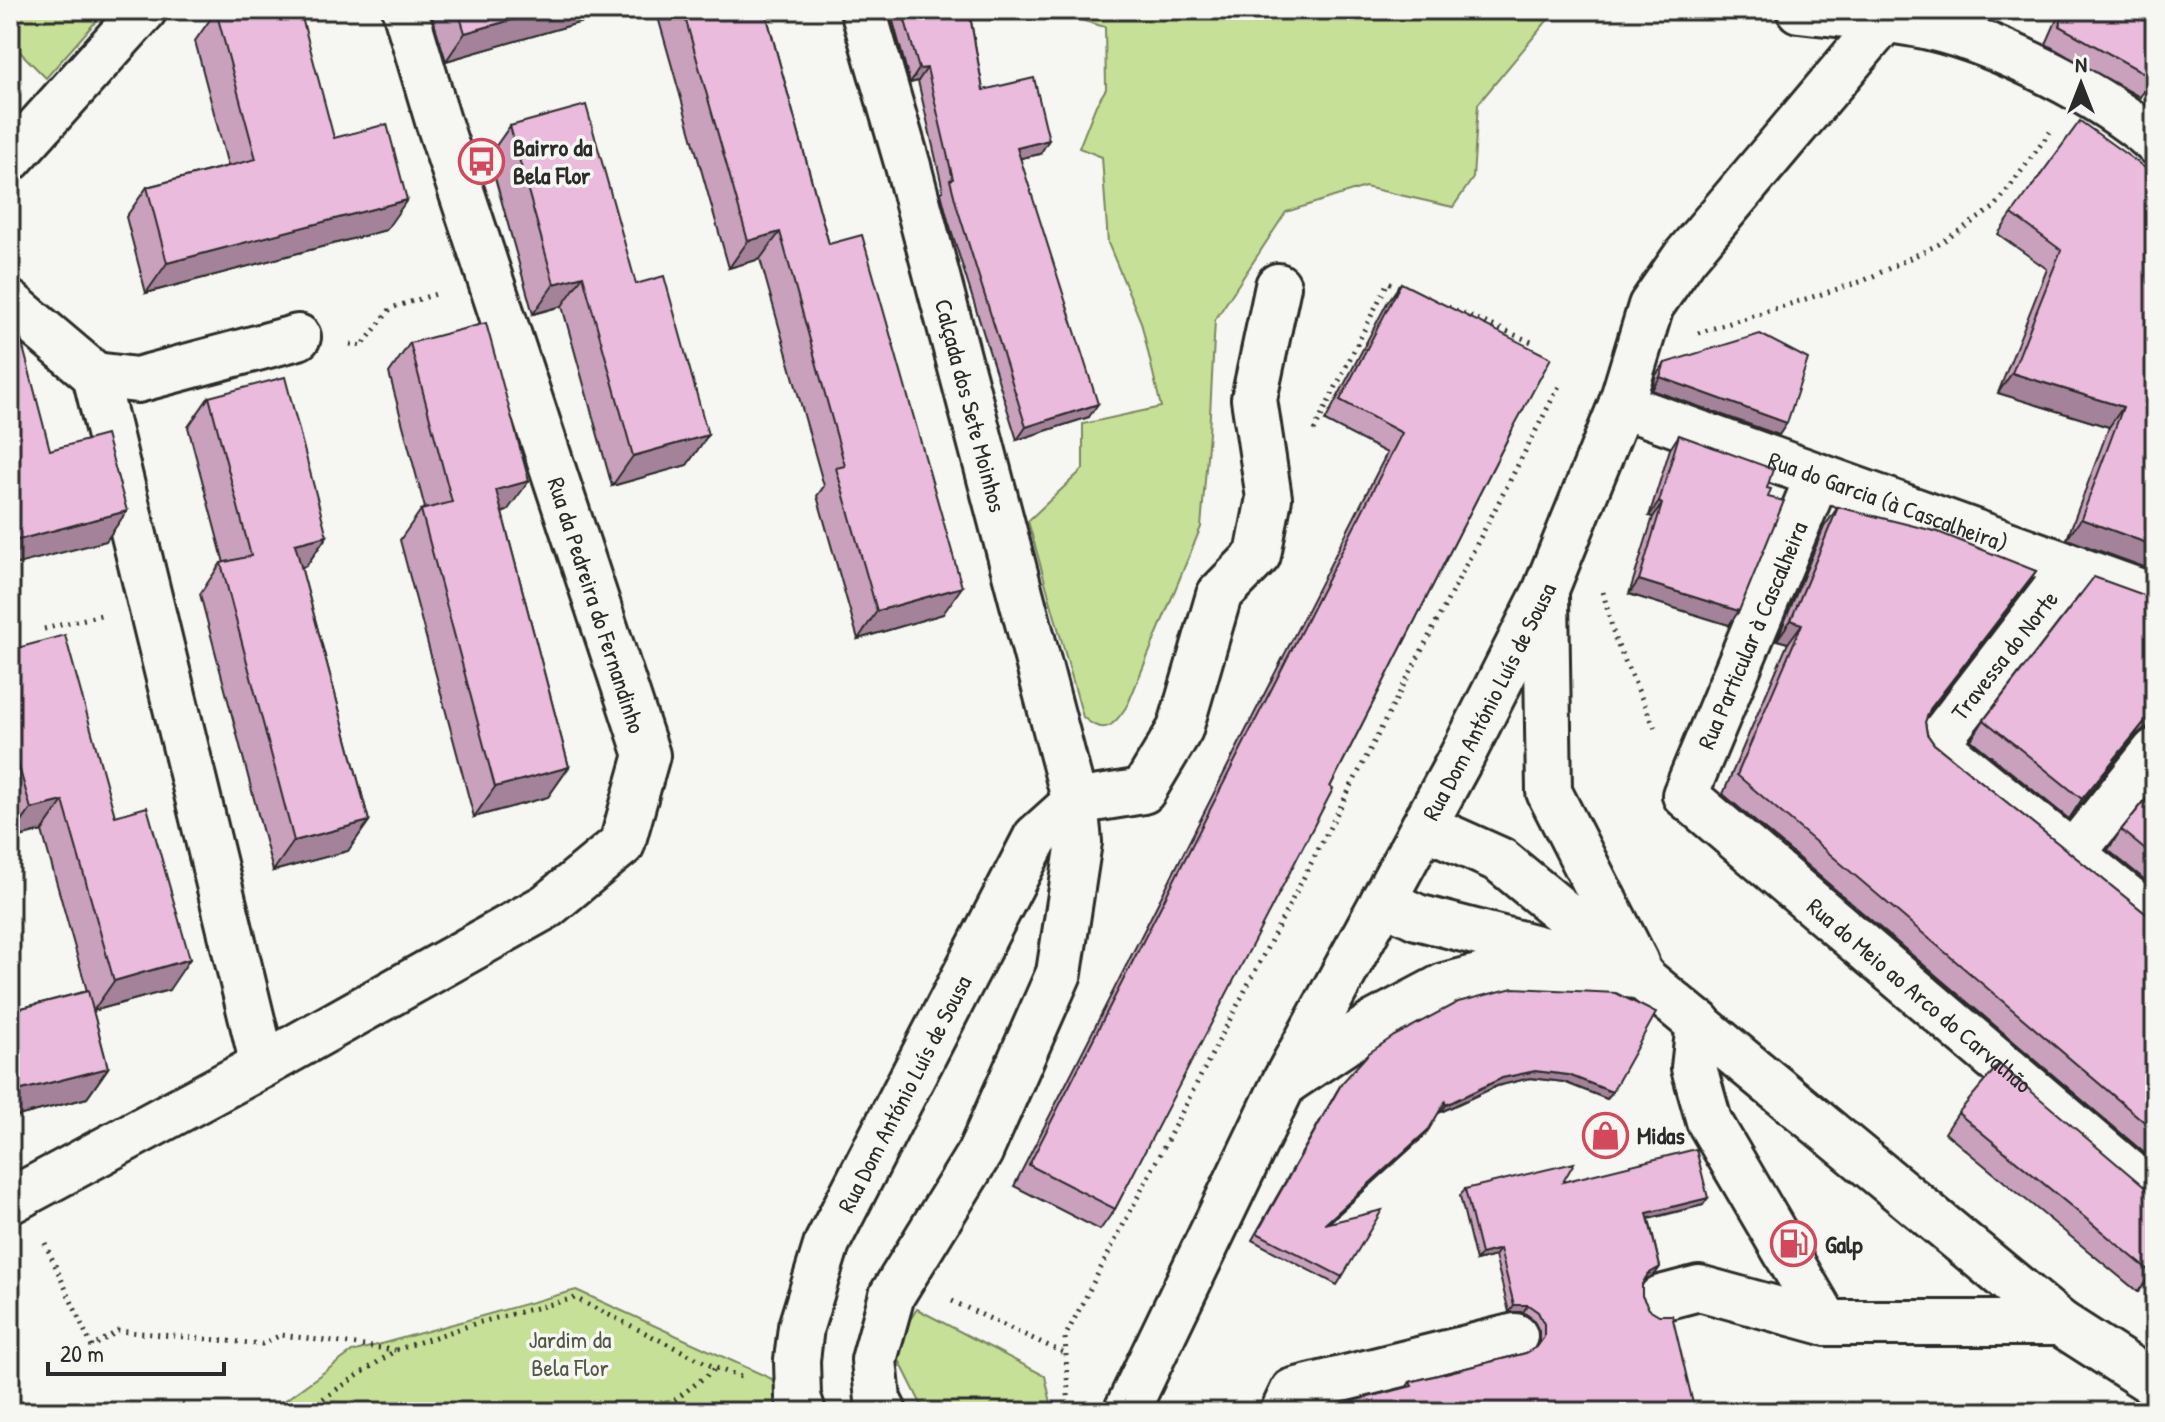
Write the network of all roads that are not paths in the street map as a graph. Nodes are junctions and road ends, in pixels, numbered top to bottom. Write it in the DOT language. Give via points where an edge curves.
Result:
graph roads {
  1 [pos="144,10"];
  2 [pos="405,10"];
  3 [pos="863,10"];
  4 [pos="1799,10"];
  5 [pos="1932,18"];
  6 [pos="1884,21"];
  7 [pos="2155,142"];
  8 [pos="10,159"];
  9 [pos="1278,286"];
  10 [pos="10,303"];
  11 [pos="298,337"];
  12 [pos="95,375"];
  13 [pos="1621,405"];
  14 [pos="1818,476"];
  15 [pos="2073,566"];
  16 [pos="1545,592"];
  17 [pos="2155,597"];
  18 [pos="2155,751"];
  19 [pos="1685,795"];
  20 [pos="1075,802"];
  21 [pos="1424,826"];
  22 [pos="2074,852"];
  23 [pos="1383,901"];
  24 [pos="2155,920"];
  25 [pos="1642,976"];
  26 [pos="1699,1023"];
  27 [pos="263,1065"];
  28 [pos="1284,1083"];
  29 [pos="2155,1195"];
  30 [pos="17,1198"];
  31 [pos="1661,1298"];
  32 [pos="1827,1323"];
  33 [pos="2060,1323"];
  34 [pos="1515,1336"];
  35 [pos="2155,1384"];
  36 [pos="800,1405"];
  37 [pos="884,1412"];
  38 [pos="1126,1412"];
  39 [pos="1283,1412"];
  1 -- 8 [label="street"];
  2 -- 27 [label="street, Rua da Pedreira do Fernandinho" via="647,755 622,844 547,906"];
  3 -- 20 [label="street, Calçada dos Sete Moinhos"];
  4 -- 6 [label="street"];
  5 -- 6 [label="street"];
  5 -- 7 [label="street" via="2079,90"];
  6 -- 13 [label="street, Rua Dom António Luís de Sousa" via="1685,257 1651,306"];
  9 -- 20 [label="street" via="1254,399 1269,498 1258,555 1219,595 1180,729 1143,791"];
  10 -- 12 [label="street"];
  11 -- 12 [label="street" via="137,380"];
  12 -- 27 [label="street"];
  13 -- 14 [label="street, Rua do Garcia (à Cascalheira)"];
  13 -- 16 [label="street, Rua Dom António Luís de Sousa"];
  14 -- 15 [label="street, Rua do Garcia (à Cascalheira)"];
  14 -- 19 [label="street, Rua Particular à Cascalheira"];
  15 -- 17 [label="street, Rua do Garcia (à Cascalheira)"];
  15 -- 22 [label="street, Travessa do Norte" via="1936,744"];
  16 -- 21 [label="street, Rua Dom António Luís de Sousa"];
  16 -- 25 [label="street" via="1549,792"];
  18 -- 22 [label="street"];
  19 -- 29 [label="street, Rua do Meio ao Arco do Carvalhão"];
  20 -- 36 [label="street, Rua Dom António Luís de Sousa" via="1036,837 827,1243 801,1327"];
  20 -- 37 [label="street" via="1079,842 1059,973 980,1152 892,1295 874,1360"];
  21 -- 23 [label="street, Rua Dom António Luís de Sousa"];
  21 -- 25 [label="street" via="1500,860"];
  22 -- 24 [label="street"];
  23 -- 25 [label="street" via="1417,917"];
  23 -- 28 [label="street, Rua Dom António Luís de Sousa"];
  25 -- 26 [label="street"];
  25 -- 28 [label="street" via="1505,970 1444,986 1376,1022"];
  26 -- 32 [label="street" via="1694,1068 1709,1121"];
  26 -- 33 [label="street"];
  27 -- 30 [label="street, Rua da Pedreira do Fernandinho"];
  28 -- 38 [label="street, Rua Dom António Luís de Sousa"];
  31 -- 32 [label="street" via="1699,1288"];
  32 -- 33 [label="street"];
  33 -- 35 [label="street"];
  34 -- 39 [label="street" via="1293,1391"];
}
